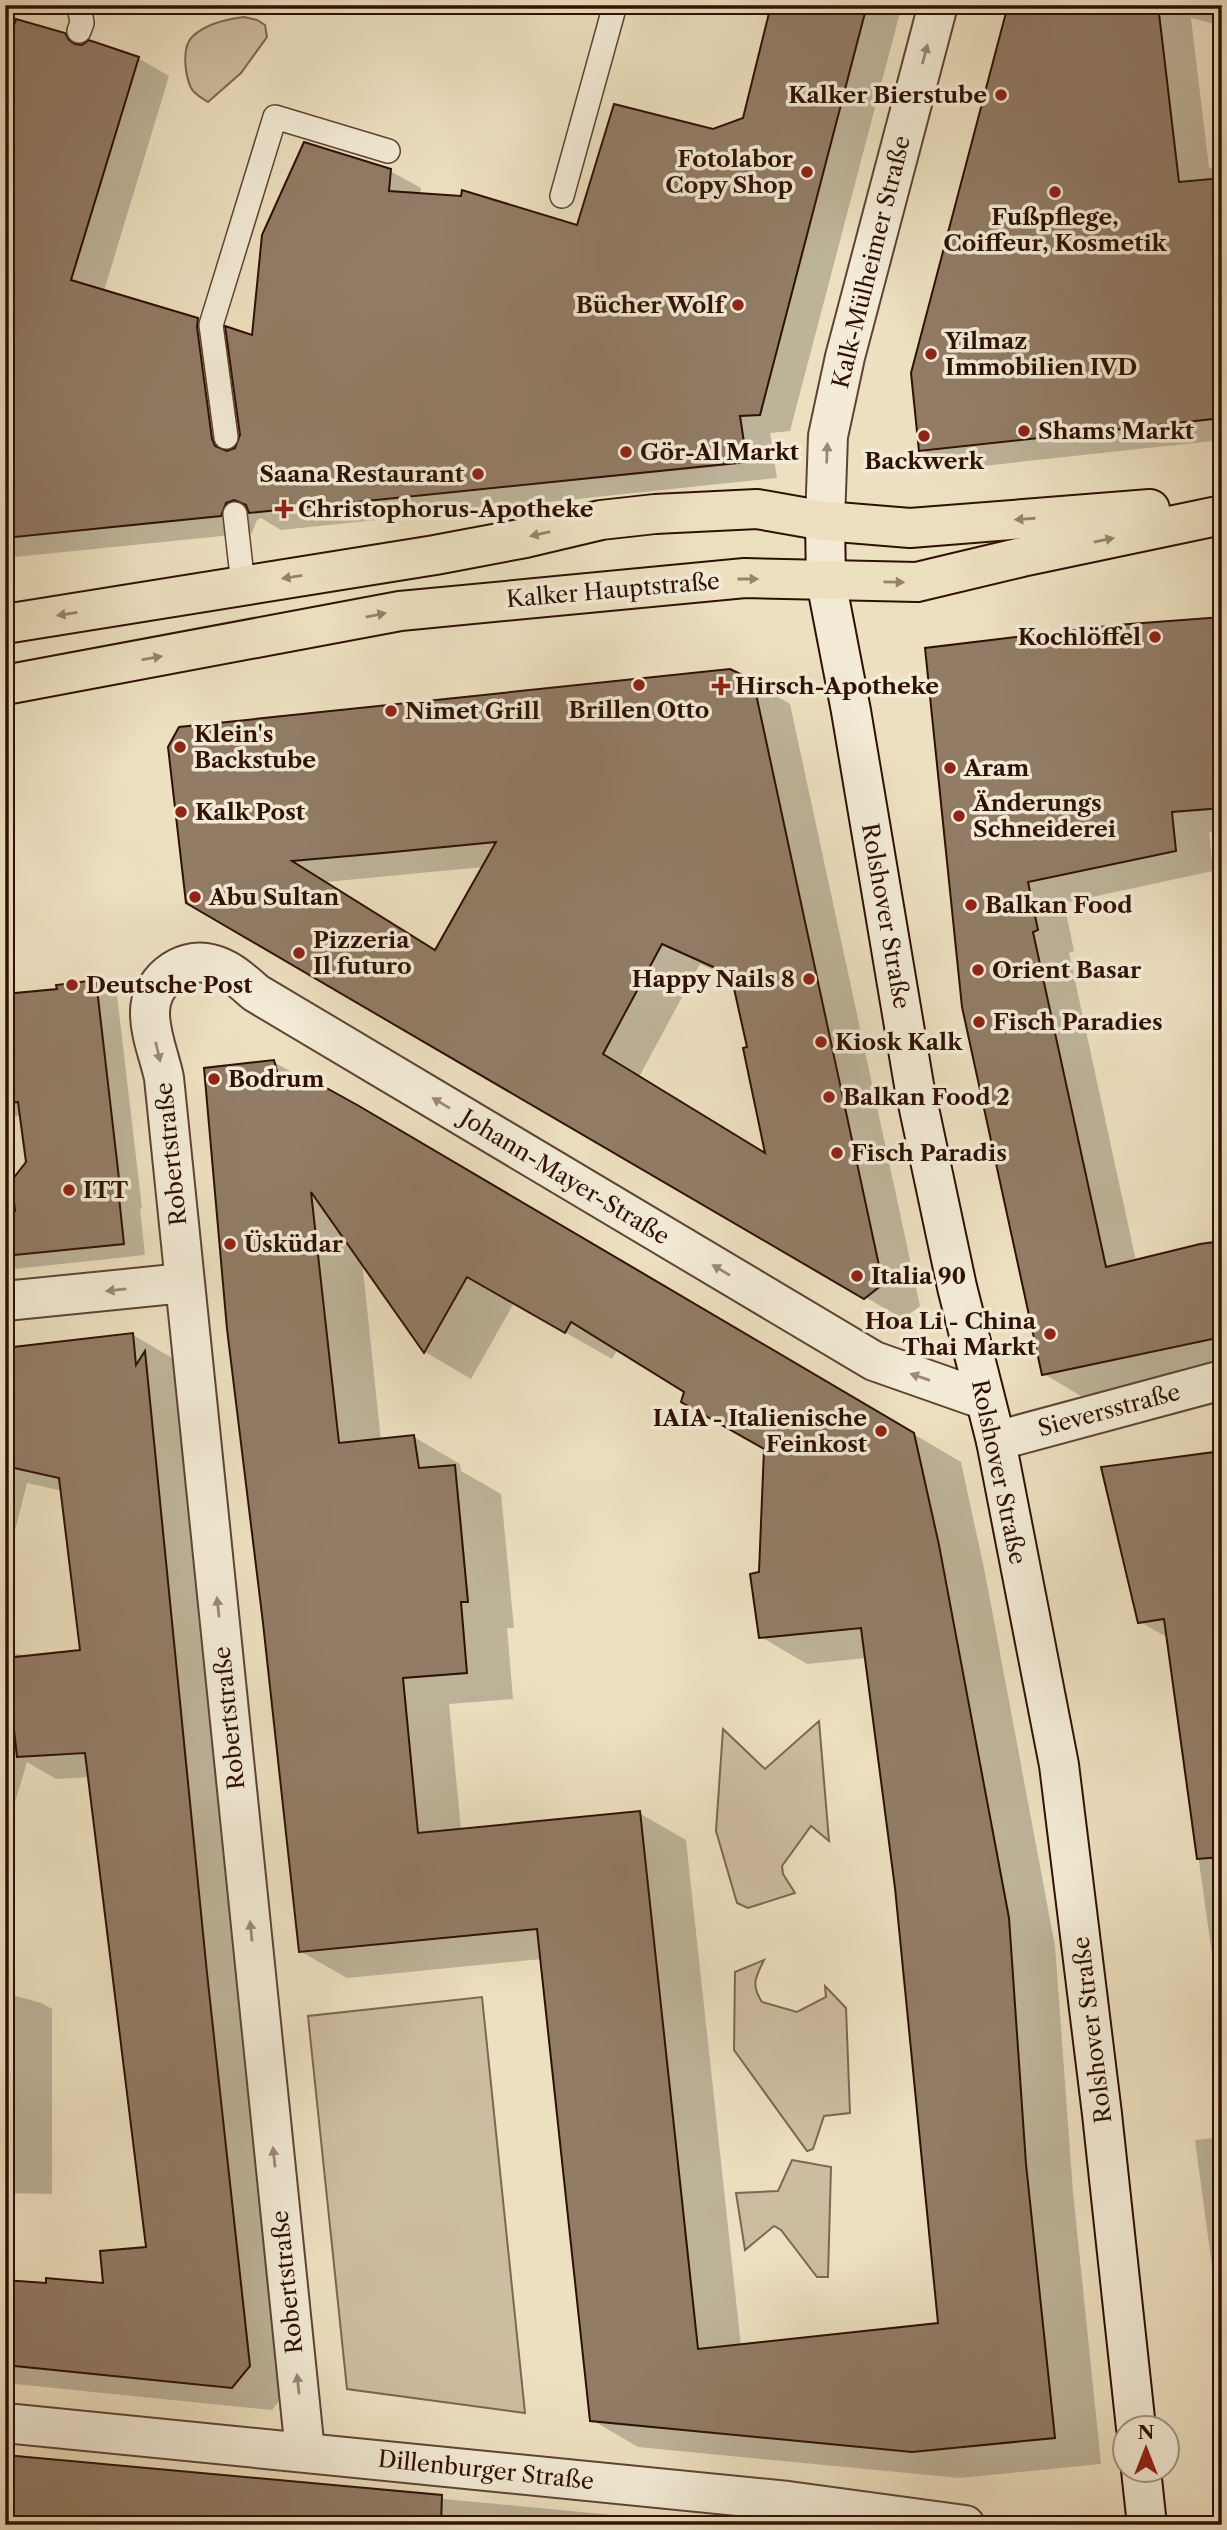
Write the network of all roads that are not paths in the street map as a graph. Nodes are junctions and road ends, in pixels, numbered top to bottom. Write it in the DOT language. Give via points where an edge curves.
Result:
graph roads {
  1 [pos="79,5"];
  2 [pos="615,5"];
  3 [pos="938,5"];
  4 [pos="79,31"];
  5 [pos="388,151"];
  6 [pos="562,196"];
  7 [pos="226,437"];
  8 [pos="1222,509"];
  9 [pos="235,514"];
  10 [pos="1222,515"];
  11 [pos="825,521"];
  12 [pos="826,581"];
  13 [pos="243,585"];
  14 [pos="5,624"];
  15 [pos="5,685"];
  16 [pos="157,986"];
  17 [pos="184,1283"];
  18 [pos="5,1301"];
  19 [pos="1222,1380"];
  20 [pos="985,1400"];
  21 [pos="996,1441"];
  22 [pos="1134,2414"];
  23 [pos="5,2423"];
  24 [pos="304,2452"];
  25 [pos="1143,2484"];
  26 [pos="965,2525"];
  27 [pos="1147,2525"];
  1 -- 4 [label="lane"];
  2 -- 6 [label="lane"];
  11 -- 3 [label="street, Kalk-Mülheimer Straße, one-way" via="828,436 845,357"];
  5 -- 7 [label="lane" via="275,117 211,325"];
  8 -- 11 [label="main road, one-way" via="1148,509 910,528"];
  9 -- 13 [label="lane"];
  12 -- 10 [label="main road, Kalker Hauptstraße, one-way" via="917,582"];
  11 -- 12 [label="street, Rolshover Straße"];
  11 -- 13 [label="main road, one-way" via="757,509 615,519 435,555"];
  15 -- 12 [label="main road, Kalker Hauptstraße, one-way" via="400,611 745,578"];
  12 -- 20 [label="street, Rolshover Straße" via="914,1085"];
  13 -- 14 [label="main road, one-way"];
  16 -- 17 [label="street, Robertstraße, one-way" via="150,1016 164,1078"];
  20 -- 16 [label="street, Johann-Mayer-Straße, one-way" via="874,1361 268,1000 230,972 196,963 181,966"];
  17 -- 18 [label="street, one-way"];
  24 -- 17 [label="street, Robertstraße, one-way"];
  19 -- 21 [label="street, Sieversstraße"];
  20 -- 21 [label="street, Rolshover Straße"];
  21 -- 22 [label="street, Rolshover Straße" via="1059,1765"];
  23 -- 24 [label="street, Dillenburger Straße"];
  24 -- 26 [label="street, Dillenburger Straße" via="788,2501"];
  25 -- 27 [label="street"];
}
